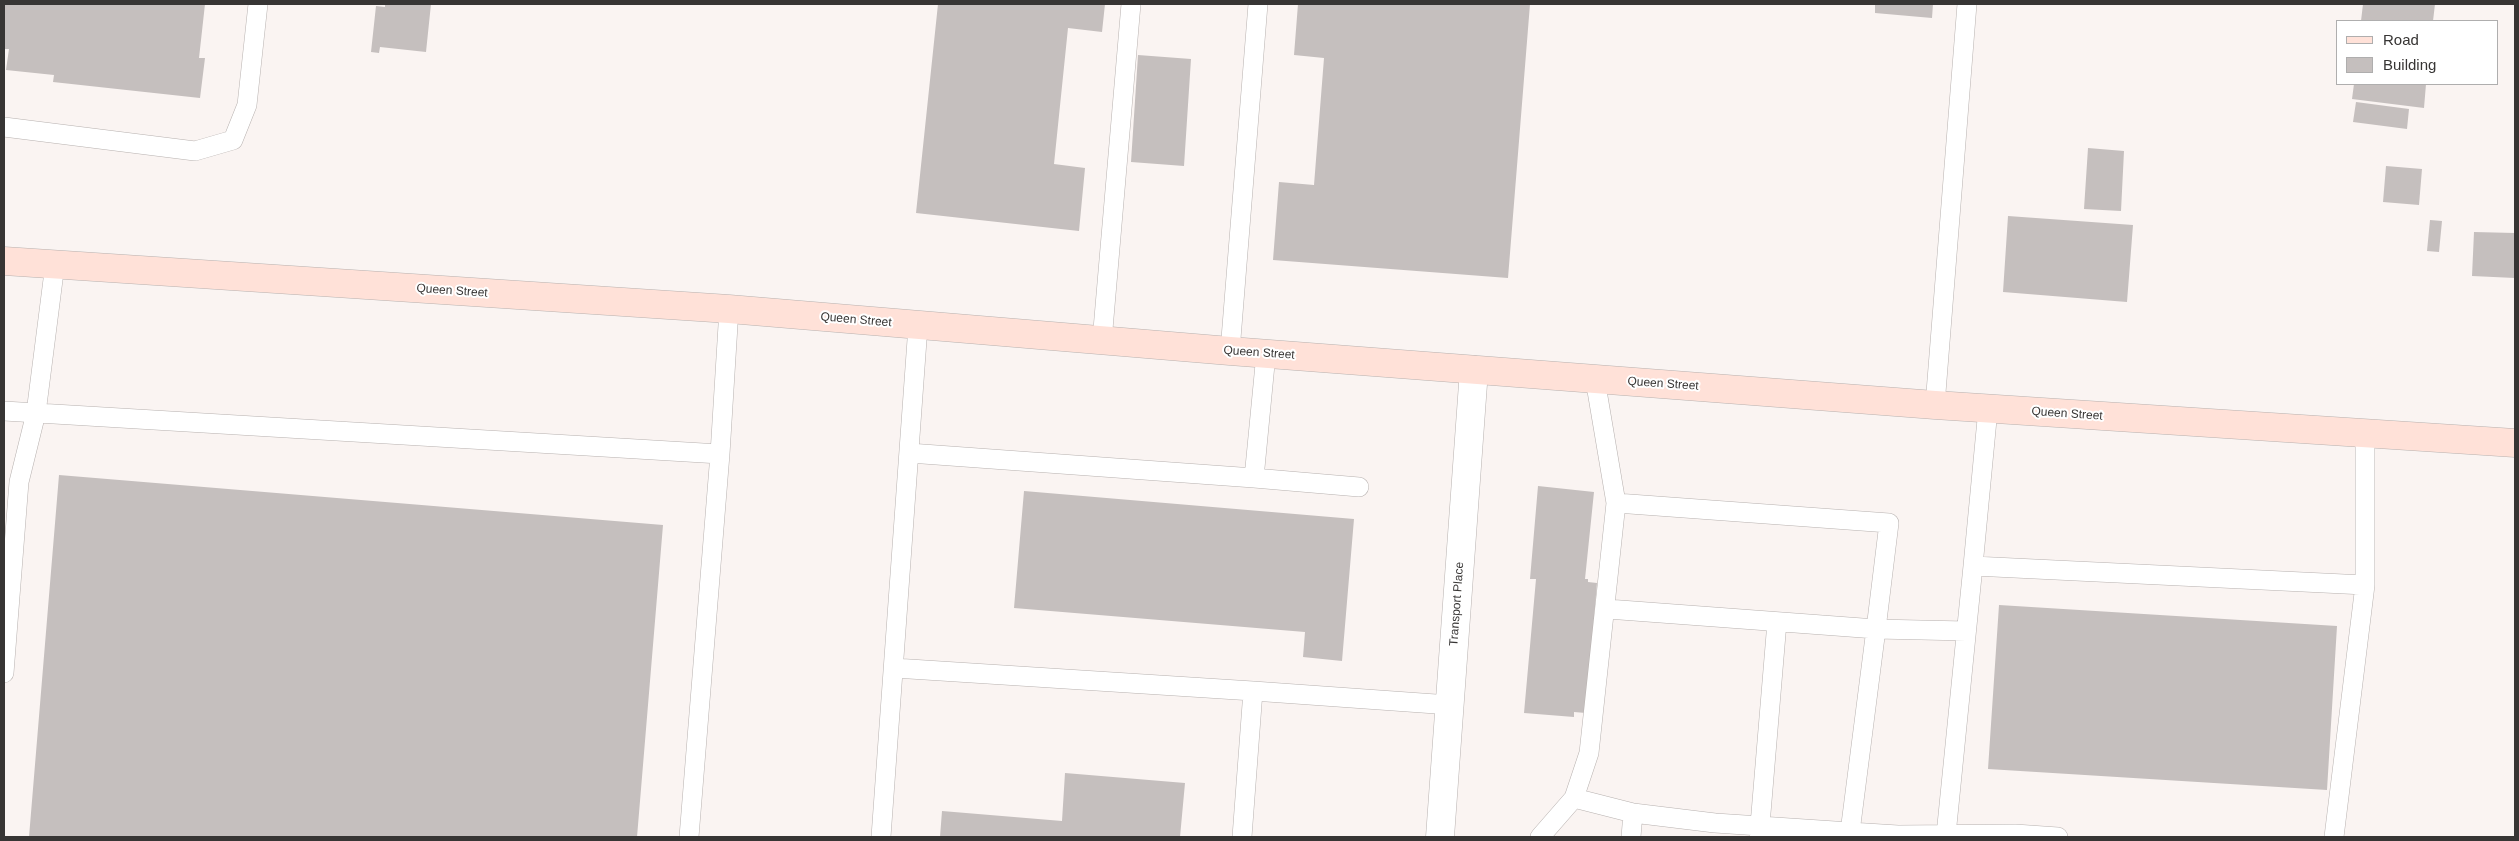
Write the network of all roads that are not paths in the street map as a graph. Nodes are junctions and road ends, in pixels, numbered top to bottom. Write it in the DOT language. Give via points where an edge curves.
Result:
graph roads {
  1 [pos="258,4"];
  2 [pos="1131,4"];
  3 [pos="1258,4"];
  4 [pos="1967,4"];
  5 [pos="4,127"];
  6 [pos="4,261"];
  7 [pos="54,264"];
  8 [pos="729,309"];
  9 [pos="918,326"];
  10 [pos="1102,341"];
  11 [pos="1230,351"];
  12 [pos="1266,354"];
  13 [pos="1474,370"];
  14 [pos="1595,379"];
  15 [pos="1935,405"];
  16 [pos="1988,409"];
  17 [pos="4,411"];
  18 [pos="36,413"];
  19 [pos="2365,434"];
  20 [pos="2515,443"];
  21 [pos="909,453"];
  22 [pos="720,454"];
  23 [pos="1254,478"];
  24 [pos="1359,486"];
  25 [pos="1616,503"];
  26 [pos="1973,566"];
  27 [pos="2365,584"];
  28 [pos="1606,610"];
  29 [pos="1777,622"];
  30 [pos="1876,629"];
  31 [pos="1966,631"];
  32 [pos="894,668"];
  33 [pos="4,673"];
  34 [pos="1253,691"];
  35 [pos="1450,705"];
  36 [pos="1574,798"];
  37 [pos="1633,813"];
  38 [pos="1760,832"];
  39 [pos="1850,835"];
  40 [pos="1946,835"];
  41 [pos="1996,836"];
  42 [pos="689,837"];
  43 [pos="881,837"];
  44 [pos="1242,837"];
  45 [pos="1440,837"];
  46 [pos="1540,837"];
  47 [pos="1631,837"];
  48 [pos="2058,837"];
  49 [pos="2334,837"];
  1 -- 5 [label="lane" via="247,105 233,140 195,151"];
  2 -- 10 [label="lane"];
  3 -- 11 [label="lane"];
  4 -- 15 [label="lane"];
  6 -- 7 [label="street, Queen Street"];
  7 -- 8 [label="street, Queen Street"];
  7 -- 18 [label="lane"];
  8 -- 9 [label="street, Queen Street"];
  8 -- 22 [label="lane"];
  9 -- 10 [label="street, Queen Street"];
  9 -- 21 [label="lane"];
  10 -- 11 [label="street, Queen Street"];
  11 -- 12 [label="street, Queen Street"];
  12 -- 13 [label="street, Queen Street"];
  12 -- 23 [label="lane"];
  13 -- 14 [label="street, Queen Street"];
  13 -- 35 [label="street, Transport Place"];
  14 -- 15 [label="street, Queen Street"];
  14 -- 25 [label="lane"];
  15 -- 16 [label="street, Queen Street"];
  16 -- 19 [label="street, Queen Street"];
  16 -- 26 [label="lane"];
  17 -- 18 [label="lane"];
  18 -- 22 [label="lane"];
  18 -- 33 [label="lane" via="19,482"];
  19 -- 20 [label="street, Queen Street"];
  19 -- 27 [label="lane"];
  21 -- 23 [label="lane"];
  21 -- 32 [label="lane"];
  22 -- 42 [label="lane"];
  23 -- 24 [label="lane"];
  25 -- 28 [label="lane"];
  25 -- 30 [label="lane" via="1889,523"];
  26 -- 27 [label="lane"];
  26 -- 31 [label="lane"];
  27 -- 49 [label="lane"];
  28 -- 29 [label="lane"];
  28 -- 36 [label="lane" via="1589,753"];
  29 -- 30 [label="lane"];
  29 -- 38 [label="lane"];
  30 -- 31 [label="lane"];
  30 -- 39 [label="lane"];
  31 -- 40 [label="lane"];
  32 -- 34 [label="lane"];
  32 -- 43 [label="lane"];
  34 -- 35 [label="lane"];
  34 -- 44 [label="lane"];
  35 -- 45 [label="street, Transport Place"];
  36 -- 37 [label="lane"];
  36 -- 46 [label="lane"];
  37 -- 38 [label="lane"];
  37 -- 47 [label="lane"];
  38 -- 39 [label="lane"];
  39 -- 40 [label="lane"];
  40 -- 41 [label="lane"];
  41 -- 48 [label="lane"];
}
